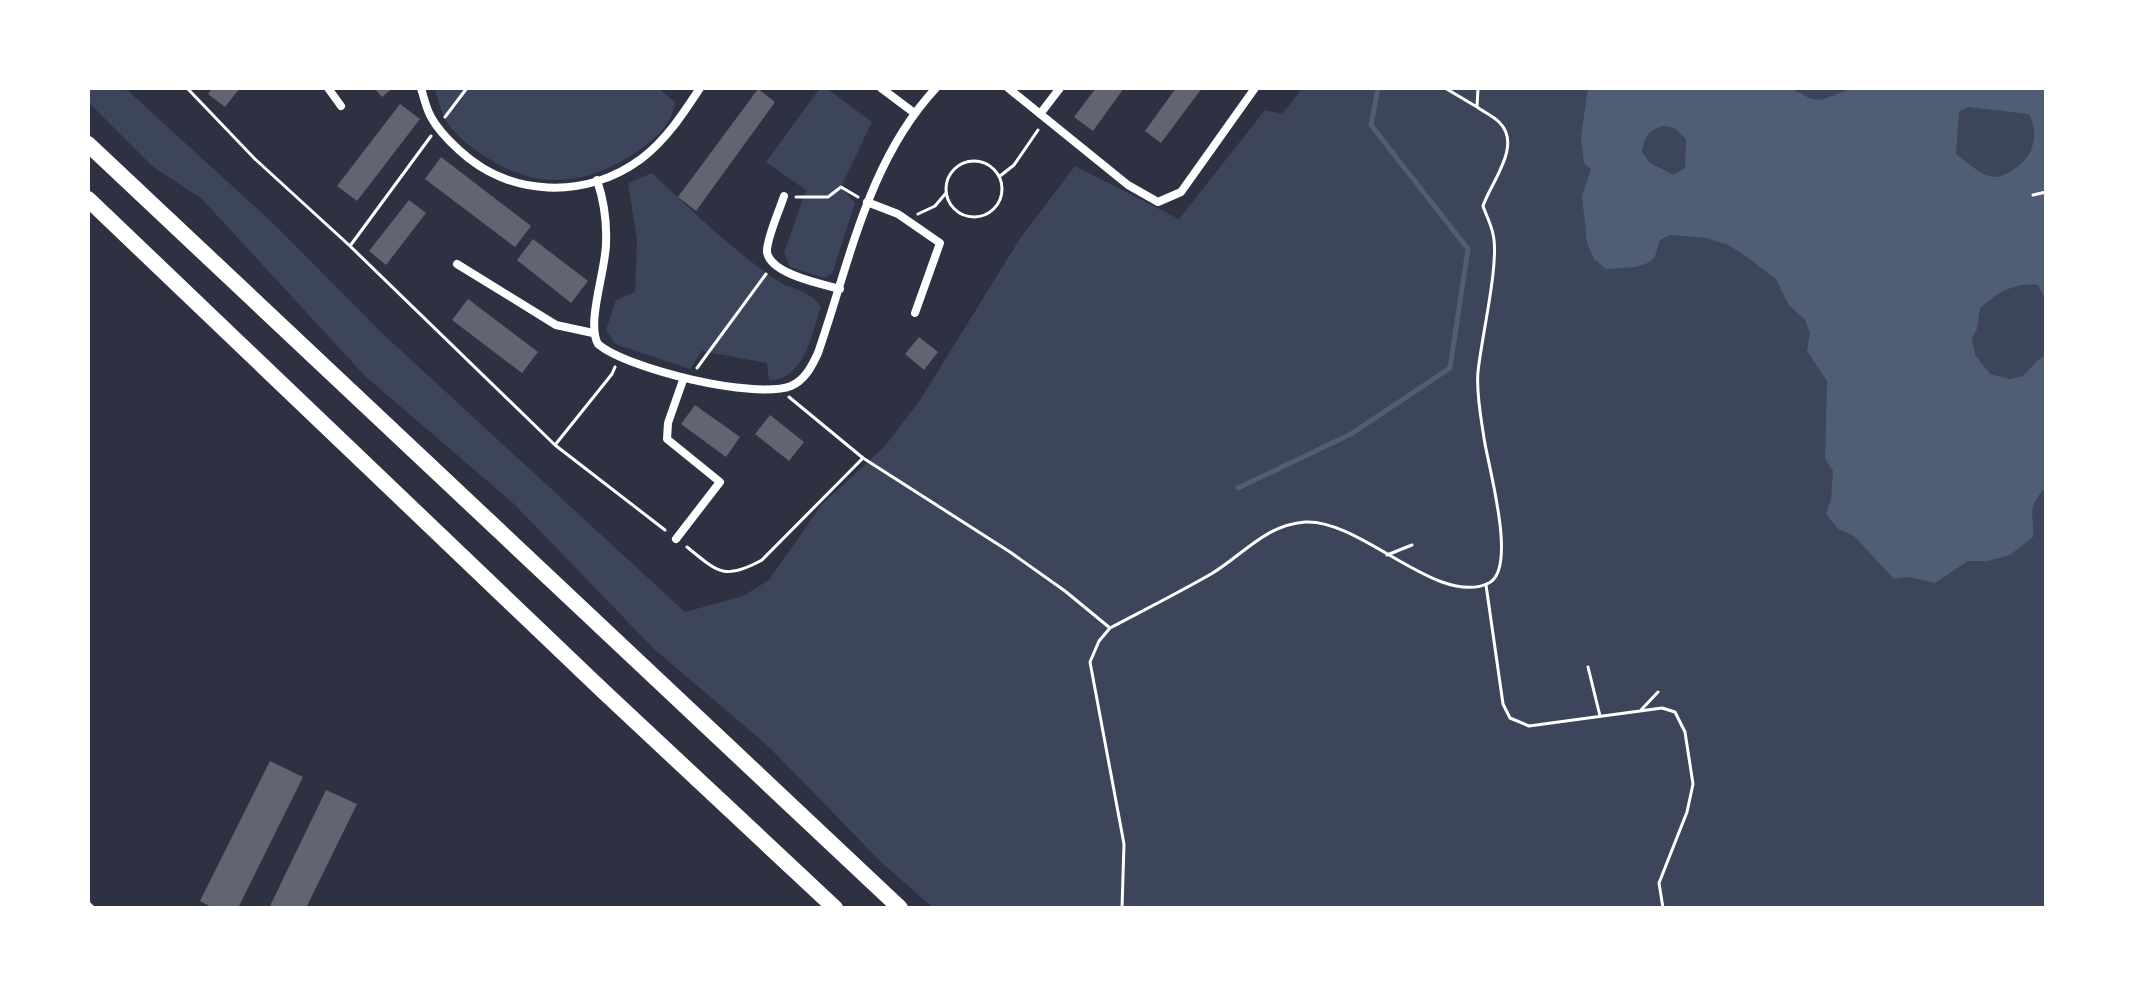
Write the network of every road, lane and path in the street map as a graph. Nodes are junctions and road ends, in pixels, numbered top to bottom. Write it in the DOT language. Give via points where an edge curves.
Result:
graph roads {
  1 [pos="187,88"];
  2 [pos="328,88"];
  3 [pos="421,88"];
  4 [pos="467,88"];
  5 [pos="700,88"];
  6 [pos="881,88"];
  7 [pos="936,88"];
  8 [pos="1008,88"];
  9 [pos="1060,88"];
  10 [pos="1255,88"];
  11 [pos="1445,88"];
  12 [pos="1478,88"];
  13 [pos="341,106"];
  14 [pos="1477,107"];
  15 [pos="913,112"];
  16 [pos="1040,114"];
  17 [pos="437,128"];
  18 [pos="88,144"];
  19 [pos="1000,176"];
  20 [pos="597,180"];
  21 [pos="2046,192"];
  22 [pos="946,193"];
  23 [pos="2033,195"];
  24 [pos="784,196"];
  25 [pos="88,199"];
  26 [pos="867,202"];
  27 [pos="908,220"];
  28 [pos="350,246"];
  29 [pos="774,263"];
  30 [pos="457,264"];
  31 [pos="840,289"];
  32 [pos="915,313"];
  33 [pos="593,333"];
  34 [pos="618,356"];
  35 [pos="685,380"];
  36 [pos="784,388"];
  37 [pos="555,445"];
  38 [pos="863,458"];
  39 [pos="676,539"];
  40 [pos="1412,545"];
  41 [pos="1387,555"];
  42 [pos="1486,585"];
  43 [pos="1110,628"];
  44 [pos="1588,667"];
  45 [pos="1658,692"];
  46 [pos="1641,710"];
  47 [pos="1600,716"];
  48 [pos="88,903"];
  49 [pos="93,908"];
  50 [pos="835,908"];
  51 [pos="900,908"];
  52 [pos="1122,908"];
  53 [pos="1663,908"];
  1 -- 28 [label="path"];
  2 -- 13 [label="street"];
  3 -- 17 [label="street"];
  4 -- 17 [label="path"];
  5 -- 20 [label="street" via="654,148 632,165"];
  6 -- 15 [label="street"];
  7 -- 15 [label="street"];
  8 -- 16 [label="street"];
  9 -- 16 [label="street"];
  10 -- 16 [label="street" via="1181,192 1158,202 1128,185"];
  11 -- 14 [label="path"];
  12 -- 14 [label="path"];
  14 -- 42 [label="path" via="1501,124 1509,143 1483,206 1494,236 1494,257 1477,376 1502,567"];
  15 -- 26 [label="street"];
  16 -- 19 [label="path" via="1038,132"];
  17 -- 20 [label="street" via="466,156 507,181 547,189"];
  17 -- 28 [label="path"];
  18 -- 51 [label="highway"];
  19 -- 22 [label="path" via="985,163 966,162 951,174"];
  19 -- 22 [label="path" via="1000,202 979,217 961,215"];
  20 -- 33 [label="street" via="607,242"];
  21 -- 23 [label="path"];
  22 -- 27 [label="path" via="935,206"];
  24 -- 26 [label="path" via="828,197 841,187"];
  24 -- 29 [label="street" via="767,249"];
  25 -- 50 [label="highway"];
  26 -- 27 [label="street"];
  26 -- 31 [label="street"];
  27 -- 32 [label="street" via="940,243"];
  28 -- 37 [label="path"];
  29 -- 31 [label="street" via="791,275"];
  29 -- 35 [label="path"];
  30 -- 33 [label="street" via="556,325"];
  31 -- 36 [label="street" via="814,362 798,382"];
  33 -- 34 [label="street" via="601,347"];
  34 -- 35 [label="street"];
  34 -- 37 [label="path" via="612,374"];
  35 -- 36 [label="street"];
  35 -- 39 [label="street" via="667,439 720,482"];
  36 -- 38 [label="path" via="792,402"];
  37 -- 39 [label="path"];
  38 -- 39 [label="path" via="762,560 744,570 716,570"];
  38 -- 43 [label="path" via="1010,552"];
  40 -- 41 [label="path"];
  41 -- 42 [label="path" via="1442,582 1468,588"];
  41 -- 43 [label="path" via="1335,526 1286,525 1261,535 1214,572"];
  42 -- 47 [label="path" via="1503,704 1510,718 1529,726"];
  43 -- 52 [label="path" via="1090,662 1124,844"];
  44 -- 47 [label="path"];
  45 -- 46 [label="path"];
  46 -- 47 [label="path"];
  46 -- 53 [label="path" via="1675,712 1685,732 1693,784 1659,883"];
  48 -- 49 [label="lane"];
}
